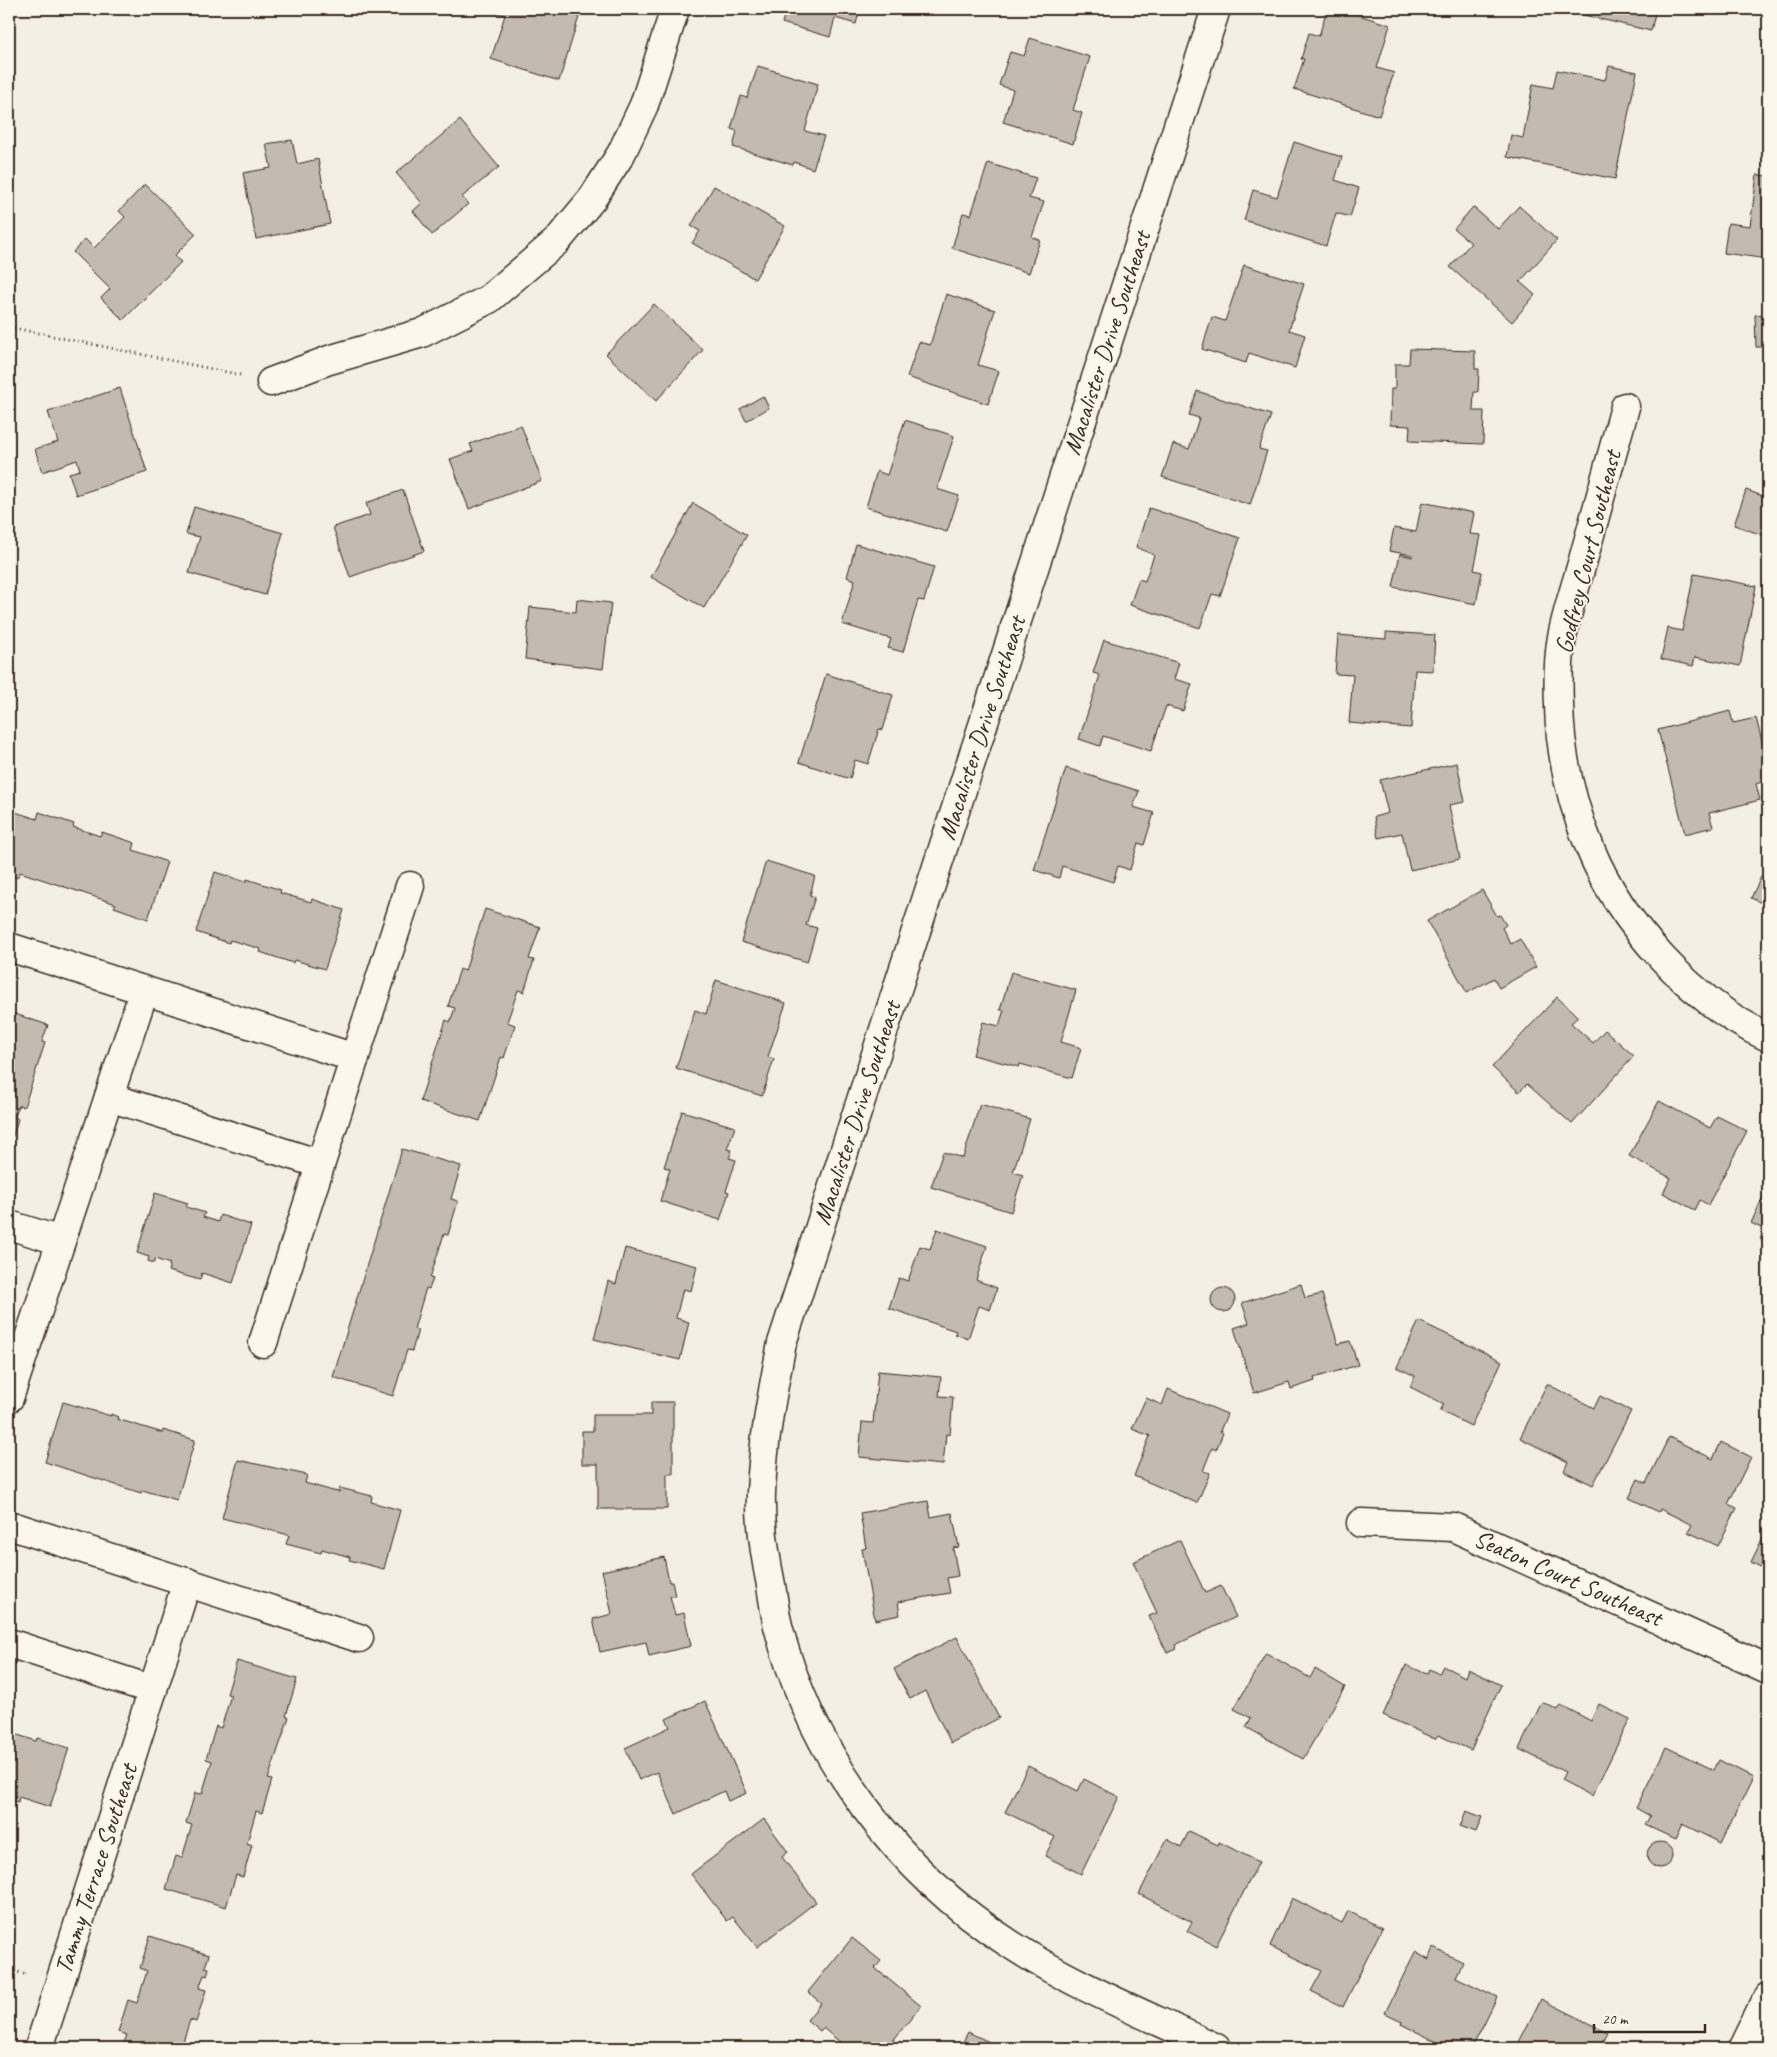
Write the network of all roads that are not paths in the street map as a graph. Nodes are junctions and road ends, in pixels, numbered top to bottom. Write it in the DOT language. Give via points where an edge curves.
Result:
graph roads {
  1 [pos="675,9"];
  2 [pos="1216,9"];
  3 [pos="271,382"];
  4 [pos="1625,407"];
  5 [pos="410,886"];
  6 [pos="9,948"];
  7 [pos="144,991"];
  8 [pos="1768,1036"];
  9 [pos="354,1058"];
  10 [pos="109,1096"];
  11 [pos="320,1164"];
  12 [pos="9,1225"];
  13 [pos="61,1241"];
  14 [pos="264,1343"];
  15 [pos="9,1398"];
  16 [pos="1360,1523"];
  17 [pos="9,1526"];
  18 [pos="187,1582"];
  19 [pos="359,1638"];
  20 [pos="9,1643"];
  21 [pos="1768,1669"];
  22 [pos="153,1690"];
  23 [pos="1768,1997"];
  24 [pos="39,2048"];
  25 [pos="1216,2048"];
  26 [pos="1742,2048"];
  1 -- 3 [label="street" via="644,105 621,154 592,199 558,241 490,299 422,332 329,360"];
  2 -- 25 [label="street, Macalister Drive Southeast" via="782,1343 765,1429 761,1496 766,1560 778,1626 797,1686 822,1742 853,1792 891,1840 929,1880 1008,1943 1048,1967"];
  4 -- 8 [label="street, Godfrey Court Southeast" via="1562,637 1558,677 1560,735 1570,790 1590,849 1618,902 1654,950 1697,992 1746,1026"];
  5 -- 9 [label="street"];
  6 -- 7 [label="street"];
  7 -- 9 [label="street"];
  7 -- 10 [label="street"];
  9 -- 11 [label="street"];
  10 -- 11 [label="street"];
  10 -- 13 [label="street"];
  11 -- 14 [label="street"];
  12 -- 13 [label="street"];
  13 -- 15 [label="street"];
  16 -- 21 [label="street, Seaton Court Southeast" via="1454,1527"];
  17 -- 18 [label="street"];
  18 -- 19 [label="street"];
  18 -- 22 [label="street, Tammy Terrace Southeast"];
  20 -- 22 [label="street"];
  22 -- 24 [label="street, Tammy Terrace Southeast"];
  23 -- 26 [label="street"];
}
